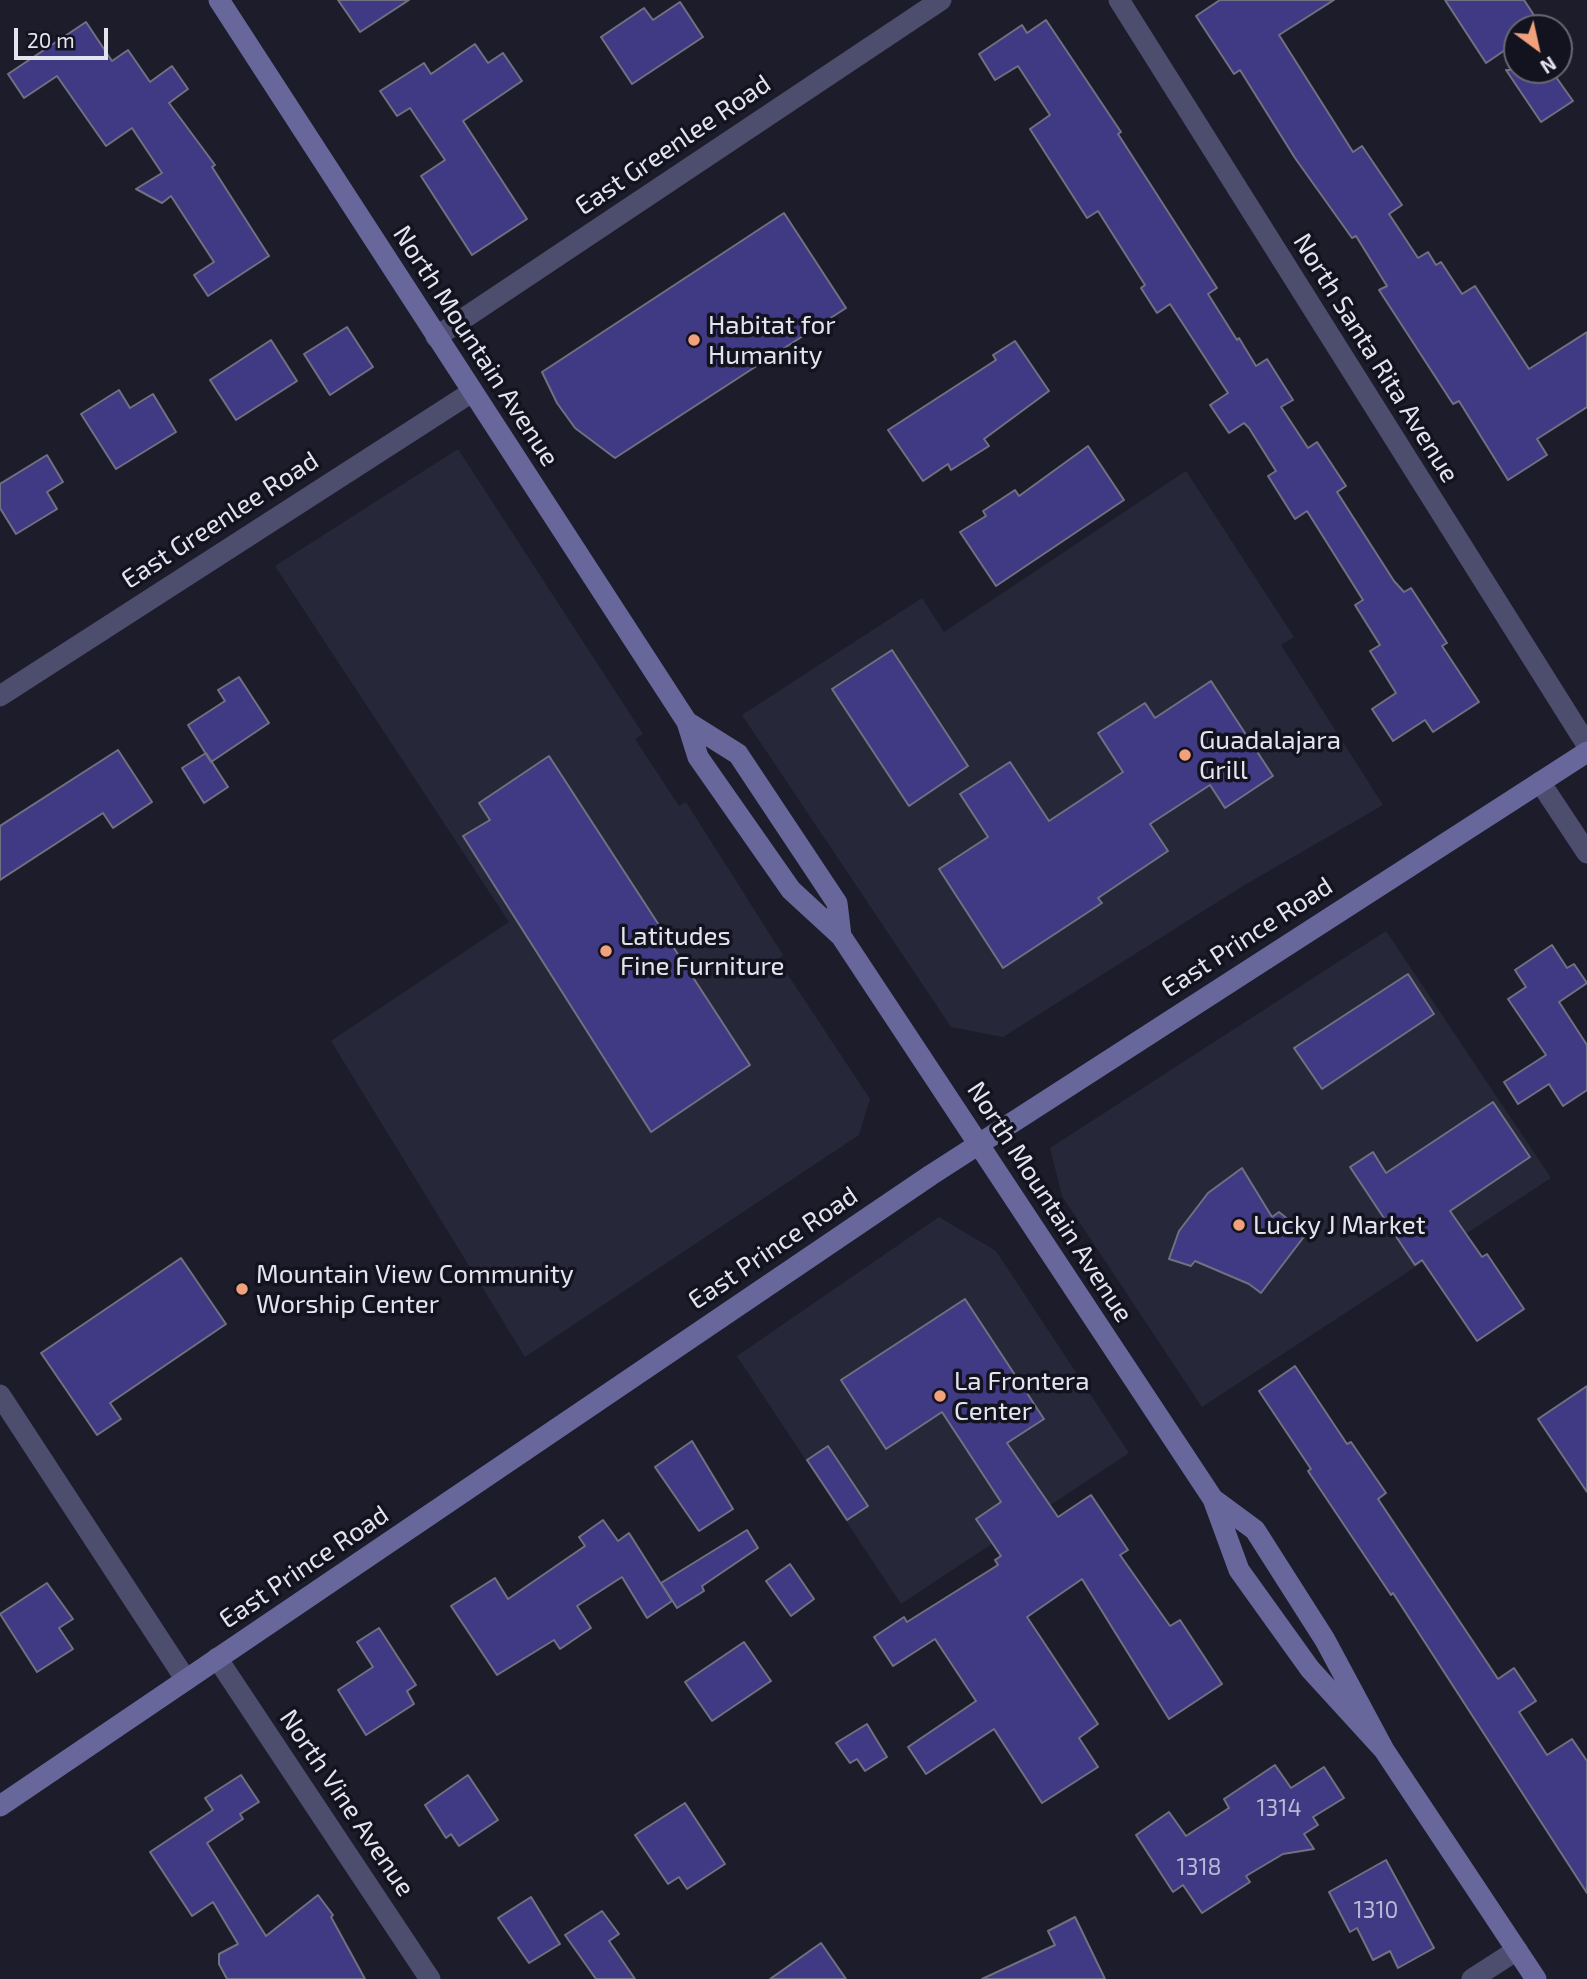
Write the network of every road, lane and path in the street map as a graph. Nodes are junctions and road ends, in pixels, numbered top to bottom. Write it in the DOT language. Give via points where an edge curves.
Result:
graph roads {
  1 [pos="219,0"];
  2 [pos="941,0"];
  3 [pos="1119,0"];
  4 [pos="436,337"];
  5 [pos="472,392"];
  6 [pos="0,696"];
  7 [pos="687,722"];
  8 [pos="1587,746"];
  9 [pos="1587,752"];
  10 [pos="1540,782"];
  11 [pos="1587,853"];
  12 [pos="841,936"];
  13 [pos="978,1143"];
  14 [pos="0,1395"];
  15 [pos="1213,1499"];
  16 [pos="217,1658"];
  17 [pos="186,1680"];
  18 [pos="1384,1750"];
  19 [pos="0,1806"];
  20 [pos="1517,1950"];
  21 [pos="430,1979"];
  22 [pos="1472,1979"];
  23 [pos="1536,1979"];
  1 -- 4 [label="street, North Mountain Avenue"];
  2 -- 4 [label="street, East Greenlee Road"];
  3 -- 8 [label="street, North Santa Rita Avenue"];
  4 -- 5 [label="street, North Mountain Avenue"];
  5 -- 6 [label="street, East Greenlee Road"];
  5 -- 7 [label="street, North Mountain Avenue"];
  7 -- 12 [label="street, North Mountain Avenue" via="698,757 791,890"];
  7 -- 12 [label="street, North Mountain Avenue" via="738,754 837,903"];
  9 -- 10 [label="street, East Prince Road"];
  10 -- 11 [label="street"];
  10 -- 13 [label="street, East Prince Road"];
  12 -- 13 [label="street, North Mountain Avenue"];
  13 -- 15 [label="street, North Mountain Avenue"];
  13 -- 16 [label="street, East Prince Road"];
  14 -- 17 [label="street"];
  15 -- 18 [label="street, North Mountain Avenue" via="1240,1570 1310,1669"];
  15 -- 18 [label="street, North Mountain Avenue" via="1255,1530 1325,1640"];
  16 -- 17 [label="street, East Prince Road"];
  16 -- 21 [label="street, North Vine Avenue"];
  17 -- 19 [label="street, East Prince Road"];
  18 -- 20 [label="street, North Mountain Avenue"];
  20 -- 22 [label="street"];
  20 -- 23 [label="street, North Mountain Avenue"];
}
